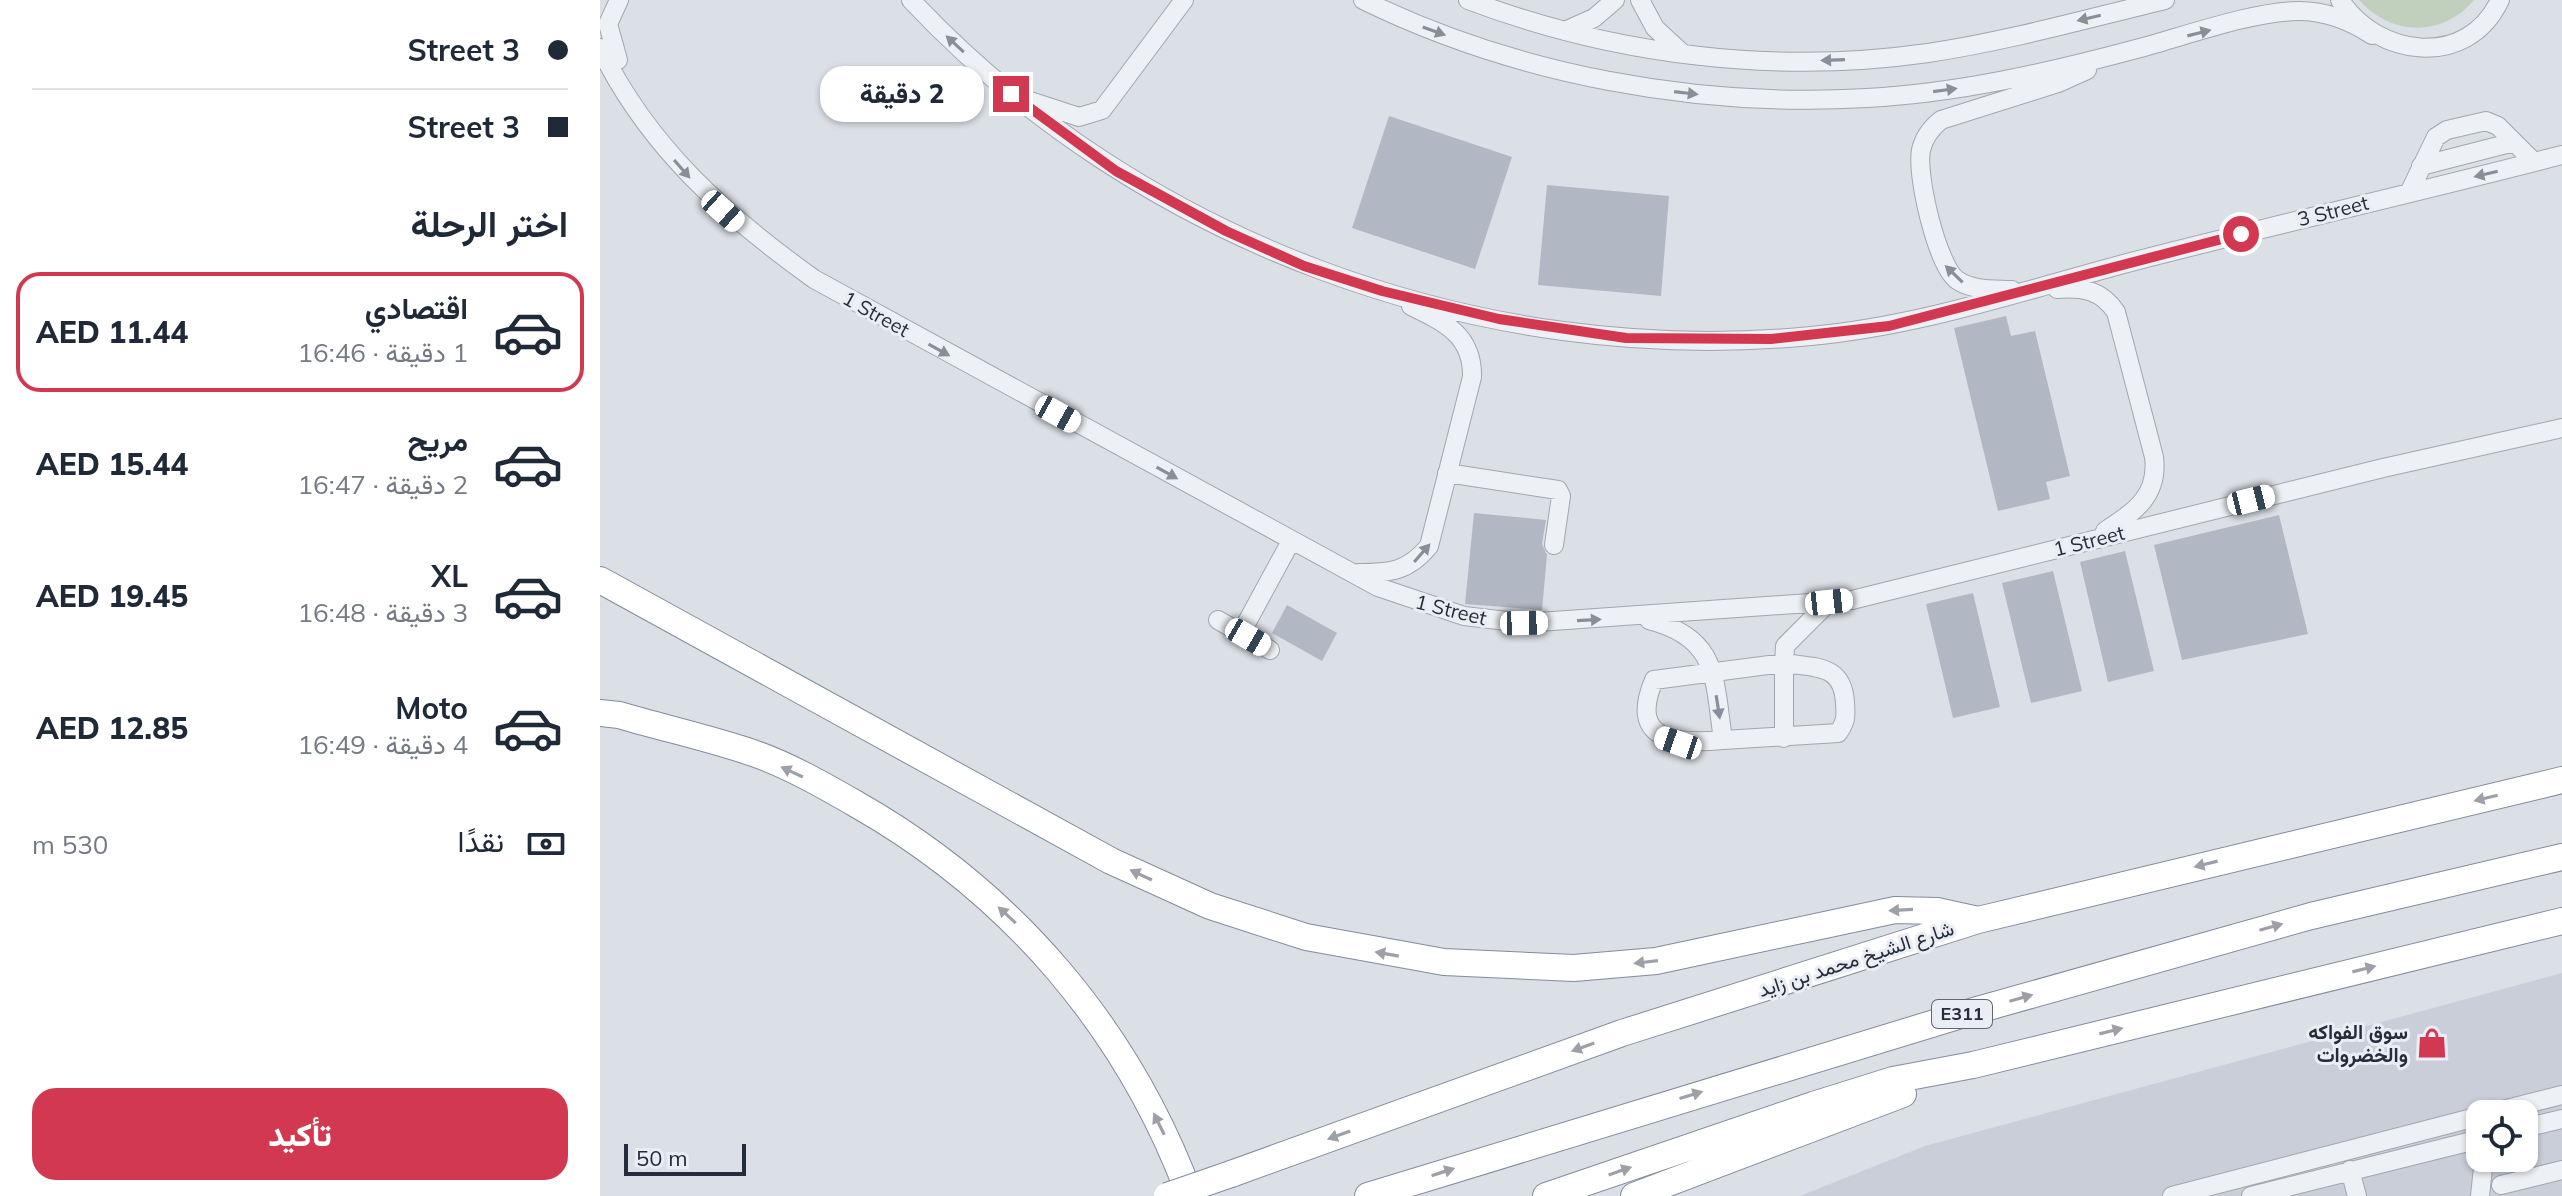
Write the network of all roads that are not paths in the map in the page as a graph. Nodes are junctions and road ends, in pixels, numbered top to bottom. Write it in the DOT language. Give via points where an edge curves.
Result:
graph roads {
  1 [pos="619,0"];
  2 [pos="911,0"];
  3 [pos="1184,0"];
  4 [pos="1363,0"];
  5 [pos="1468,0"];
  6 [pos="1615,0"];
  7 [pos="1640,0"];
  8 [pos="2165,0"];
  9 [pos="2340,0"];
  10 [pos="2500,0"];
  11 [pos="1565,31"];
  12 [pos="2372,35"];
  13 [pos="600,48"];
  14 [pos="1683,53"];
  15 [pos="2110,56"];
  16 [pos="1011,94"];
  17 [pos="635,106"];
  18 [pos="2514,142"];
  19 [pos="2562,155"];
  20 [pos="2534,162"];
  21 [pos="2421,166"];
  22 [pos="2409,193"];
  23 [pos="1382,291"];
  24 [pos="2027,291"];
  25 [pos="2562,428"];
  26 [pos="1447,473"];
  27 [pos="2093,539"];
  28 [pos="1291,541"];
  29 [pos="1554,545"];
  30 [pos="1351,572"];
  31 [pos="600,580"];
  32 [pos="1829,602"];
  33 [pos="1639,617"];
  34 [pos="1218,620"];
  35 [pos="1241,633"];
  36 [pos="1270,650"];
  37 [pos="1784,663"];
  38 [pos="1713,673"];
  39 [pos="600,713"];
  40 [pos="1784,738"];
  41 [pos="1723,740"];
  42 [pos="2562,780"];
  43 [pos="2562,857"];
  44 [pos="1978,920"];
  45 [pos="2562,921"];
  46 [pos="1973,1065"];
  47 [pos="2562,1095"];
  48 [pos="2538,1101"];
  49 [pos="2562,1119"];
  50 [pos="2466,1120"];
  51 [pos="2538,1125"];
  52 [pos="2466,1142"];
  53 [pos="2350,1170"];
  54 [pos="2562,1170"];
  55 [pos="2483,1172"];
  56 [pos="2501,1185"];
  57 [pos="2306,1189"];
  58 [pos="2255,1195"];
  59 [pos="1167,1196"];
  60 [pos="1190,1196"];
  61 [pos="1368,1196"];
  62 [pos="1546,1196"];
  63 [pos="1634,1196"];
  64 [pos="2172,1196"];
  65 [pos="2357,1196"];
  66 [pos="2480,1196"];
  1 -- 17 [label="street" via="610,14 608,33"];
  16 -- 2 [label="street, 3 Street, one-way"];
  3 -- 16 [label="street" via="1108,104 1095,114 1071,116"];
  4 -- 15 [label="street, one-way" via="1509,56 1657,89 1742,98 1912,94"];
  5 -- 11 [label="street"];
  6 -- 11 [label="street" via="1594,18"];
  7 -- 14 [label="street" via="1655,28"];
  8 -- 14 [label="street, one-way" via="1924,53 1792,61"];
  9 -- 12 [label="street"];
  10 -- 12 [label="street" via="2477,29 2453,43 2425,49"];
  11 -- 14 [label="street"];
  15 -- 12 [label="street, one-way" via="2281,12 2329,15"];
  13 -- 17 [label="street, 1 Street"];
  24 -- 15 [label="street, one-way" via="1966,285 1946,269 1920,163 1924,138 1941,120 2058,83"];
  16 -- 23 [label="street, 3 Street" via="1105,164 1188,211 1304,266"];
  17 -- 28 [label="street, 1 Street, one-way" via="681,169 709,197 814,279"];
  18 -- 20 [label="street"];
  18 -- 21 [label="street"];
  18 -- 21 [label="street" via="2498,126 2479,121 2441,133"];
  19 -- 20 [label="street, 3 Street"];
  20 -- 22 [label="street, 3 Street, one-way"];
  21 -- 22 [label="street"];
  22 -- 24 [label="street, 3 Street"];
  23 -- 24 [label="street, 3 Street" via="1545,327 1661,341 1771,339 1889,326"];
  23 -- 26 [label="street" via="1452,328 1470,355 1472,377"];
  24 -- 27 [label="street" via="2089,290 2105,298 2120,320 2155,475 2139,507"];
  25 -- 27 [label="street, 1 Street"];
  26 -- 29 [label="street" via="1555,488 1561,496"];
  30 -- 26 [label="street, one-way" via="1396,572 1420,557 1434,534"];
  27 -- 32 [label="street, 1 Street" via="1927,583"];
  28 -- 30 [label="street, 1 Street"];
  28 -- 35 [label="street"];
  30 -- 33 [label="street, 1 Street, one-way" via="1406,599 1479,618 1524,623"];
  44 -- 31 [label="highway, one-way" via="1937,911 1885,911 1656,961 1574,968 1444,962 1306,937 1210,906 1111,861"];
  32 -- 33 [label="street, 1 Street"];
  32 -- 37 [label="street" via="1785,646"];
  33 -- 38 [label="street" via="1665,624 1701,645"];
  34 -- 35 [label="street"];
  35 -- 36 [label="street"];
  37 -- 38 [label="street"];
  37 -- 40 [label="street"];
  37 -- 40 [label="street" via="1838,676 1844,686 1846,723 1838,733"];
  38 -- 41 [label="street, one-way"];
  38 -- 41 [label="street" via="1654,680 1647,705 1651,726 1663,738 1678,743"];
  60 -- 39 [label="highway, one-way" via="1144,1093 1106,1030 1042,951 957,870 898,828 755,754"];
  40 -- 41 [label="street"];
  42 -- 44 [label="highway, شارع الشيخ محمد بن زايد, one-way"];
  61 -- 43 [label="highway, E311, one-way" via="1974,1011 2311,916"];
  44 -- 59 [label="highway, شارع الشيخ محمد بن زايد, one-way, bridge" via="1622,1033"];
  46 -- 45 [label="highway, one-way"];
  62 -- 46 [label="highway, one-way" via="1826,1100"];
  46 -- 63 [label="highway"];
  47 -- 48 [label="street"];
  49 -- 51 [label="street"];
  50 -- 64 [label="street"];
  52 -- 53 [label="street"];
  53 -- 57 [label="street"];
  53 -- 65 [label="street"];
  54 -- 56 [label="street"];
  55 -- 66 [label="street"];
  57 -- 58 [label="street"];
}
